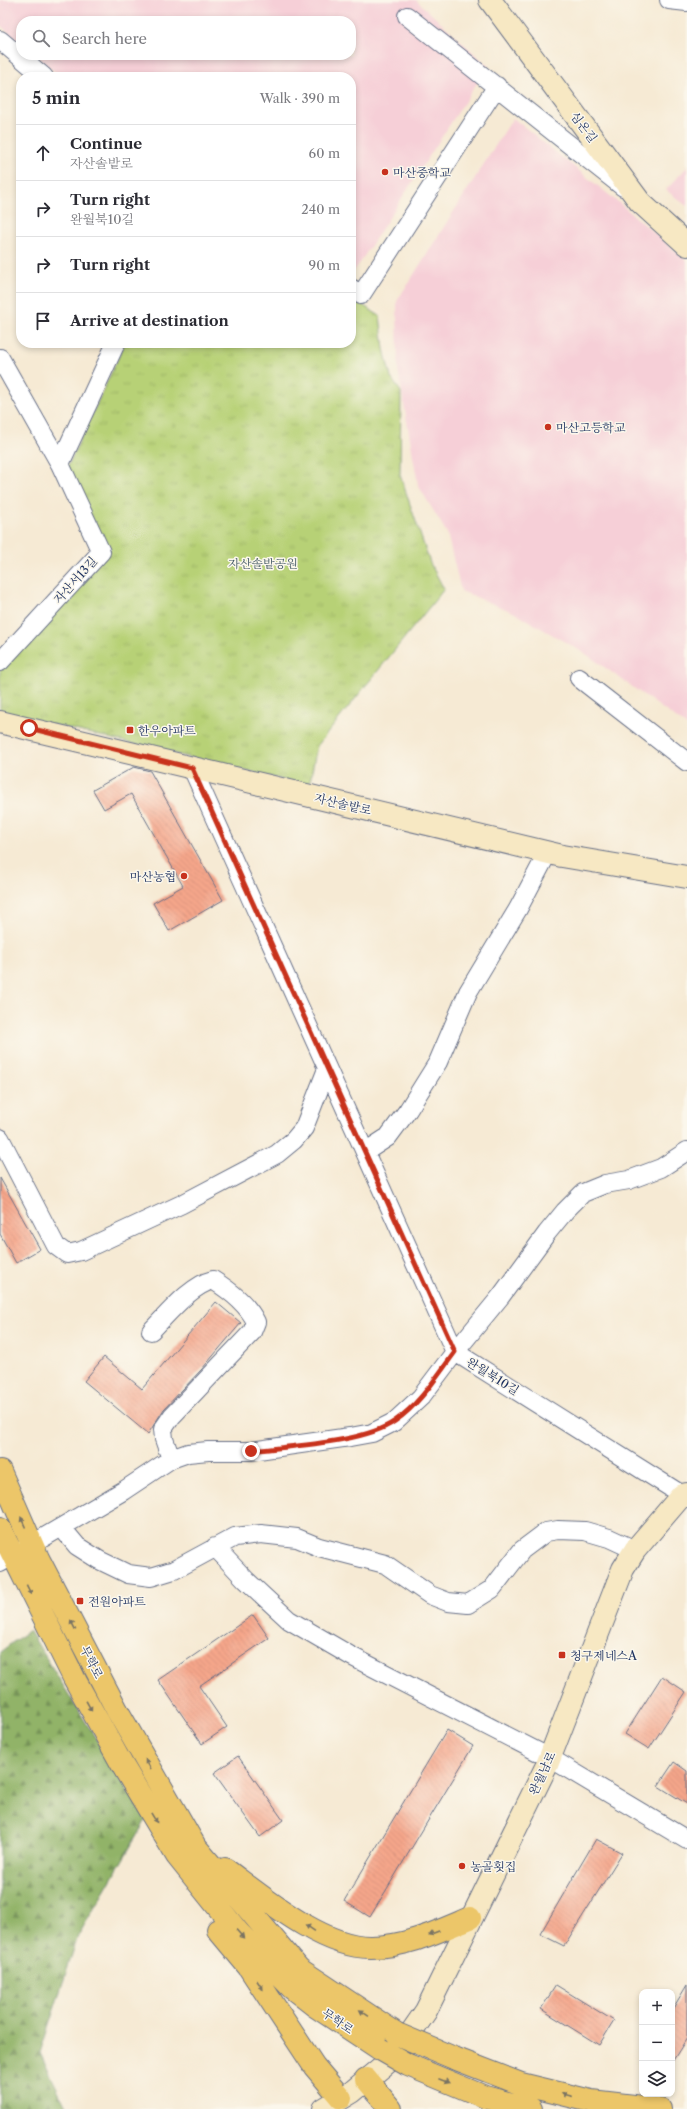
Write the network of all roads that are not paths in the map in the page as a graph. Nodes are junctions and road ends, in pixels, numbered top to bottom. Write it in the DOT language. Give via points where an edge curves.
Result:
graph roads {
  1 [pos="490,0"];
  2 [pos="669,0"];
  3 [pos="687,2"];
  4 [pos="408,16"];
  5 [pos="0,40"];
  6 [pos="16,53"];
  7 [pos="24,60"];
  8 [pos="38,72"];
  9 [pos="497,86"];
  10 [pos="636,197"];
  11 [pos="687,245"];
  12 [pos="356,291"];
  13 [pos="114,348"];
  14 [pos="0,358"];
  15 [pos="60,464"];
  16 [pos="0,662"];
  17 [pos="579,678"];
  18 [pos="0,722"];
  19 [pos="687,762"];
  20 [pos="192,768"];
  21 [pos="548,852"];
  22 [pos="687,877"];
  23 [pos="327,1069"];
  24 [pos="0,1138"];
  25 [pos="687,1151"];
  26 [pos="365,1152"];
  27 [pos="150,1331"];
  28 [pos="455,1352"];
  29 [pos="171,1459"];
  30 [pos="0,1471"];
  31 [pos="685,1495"];
  32 [pos="62,1528"];
  33 [pos="0,1529"];
  34 [pos="33,1545"];
  35 [pos="215,1547"];
  36 [pos="635,1550"];
  37 [pos="6,1559"];
  38 [pos="550,1758"];
  39 [pos="687,1840"];
  40 [pos="195,1846"];
  41 [pos="188,1870"];
  42 [pos="470,1918"];
  43 [pos="395,2057"];
  44 [pos="366,2079"];
  45 [pos="332,2104"];
  46 [pos="391,2109"];
  47 [pos="531,2109"];
  48 [pos="660,2109"];
  1 -- 10 [label="main road, 심온길"];
  2 -- 3 [label="street"];
  4 -- 9 [label="street"];
  5 -- 6 [label="street"];
  7 -- 8 [label="street"];
  9 -- 10 [label="street"];
  9 -- 12 [label="street"];
  10 -- 11 [label="main road, 심온길"];
  13 -- 15 [label="street"];
  14 -- 15 [label="street, 자산서13길"];
  15 -- 16 [label="street, 자산서13길" via="101,552"];
  17 -- 19 [label="street"];
  18 -- 20 [label="main road, 자산솔밭로"];
  20 -- 21 [label="main road, 자산솔밭로"];
  20 -- 23 [label="street, 완월북10길"];
  21 -- 22 [label="main road, 자산솔밭로"];
  21 -- 26 [label="street" via="518,909 468,992 438,1062 388,1137"];
  23 -- 24 [label="street" via="304,1128 277,1154 169,1210 80,1251 67,1254 56,1246"];
  23 -- 26 [label="street, 완월북10길"];
  25 -- 28 [label="street" via="661,1168 629,1180 605,1184 584,1193 547,1233 501,1296"];
  26 -- 28 [label="street, 완월북10길"];
  27 -- 29 [label="street" via="204,1282 213,1280 252,1313 256,1322 252,1332 172,1416 163,1429"];
  28 -- 29 [label="street" via="409,1410 394,1422 372,1433 258,1450 208,1450"];
  28 -- 31 [label="street, 완월북10길"];
  29 -- 32 [label="street"];
  34 -- 30 [label="main road, 무학로, one-way"];
  31 -- 36 [label="main road, 완월남로"];
  32 -- 34 [label="street"];
  32 -- 35 [label="street" via="77,1546 99,1560 128,1574 144,1576 174,1570"];
  33 -- 37 [label="main road, 무학로"];
  34 -- 37 [label="street"];
  40 -- 34 [label="main road, 무학로, one-way" via="117,1710"];
  35 -- 36 [label="street" via="235,1537 261,1534 297,1538 319,1547 385,1564 430,1595 448,1602 468,1604 492,1589 522,1550 546,1532 585,1531"];
  35 -- 38 [label="street" via="289,1620 351,1656"];
  36 -- 38 [label="main road, 완월남로" via="623,1569"];
  37 -- 41 [label="main road, 무학로, one-way" via="124,1768"];
  38 -- 39 [label="street"];
  38 -- 42 [label="main road, 완월남로"];
  42 -- 40 [label="main road, 무학로, one-way" via="433,1934 403,1943 370,1947 344,1942 315,1932"];
  48 -- 40 [label="main road, 무학로, one-way, bridge" via="591,2101 521,2084 397,2034 299,1969"];
  41 -- 43 [label="main road, 무학로, one-way" via="238,1932 292,1988 315,2006"];
  41 -- 45 [label="main road, 무학로, one-way" via="209,1916 248,1966 314,2066"];
  42 -- 43 [label="main road, 완월남로" via="426,2011"];
  43 -- 44 [label="main road, 완월남로"];
  43 -- 47 [label="main road, 무학로, one-way" via="485,2097"];
  44 -- 45 [label="main road, 완월남로"];
  44 -- 46 [label="main road"];
}
